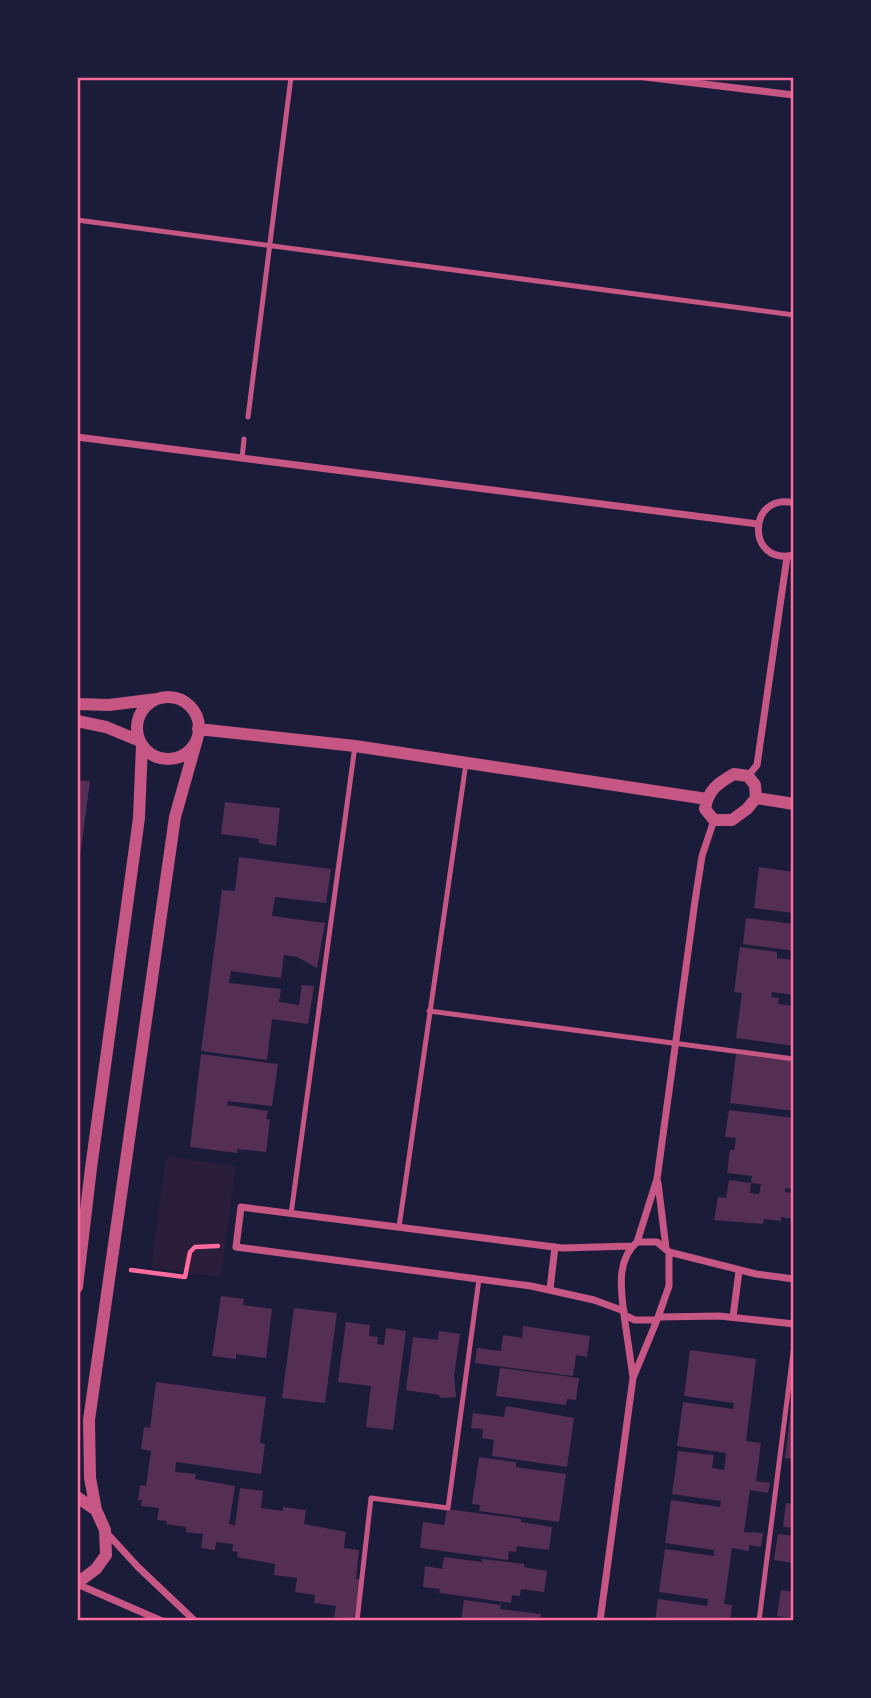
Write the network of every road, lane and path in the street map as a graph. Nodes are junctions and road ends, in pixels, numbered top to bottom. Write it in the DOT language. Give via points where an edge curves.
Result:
graph roads {
  1 [pos="291,77"];
  2 [pos="645,77"];
  3 [pos="794,95"];
  4 [pos="77,220"];
  5 [pos="270,244"];
  6 [pos="794,315"];
  7 [pos="248,417"];
  8 [pos="77,437"];
  9 [pos="244,439"];
  10 [pos="242,459"];
  11 [pos="794,503"];
  12 [pos="758,524"];
  13 [pos="791,556"];
  14 [pos="162,699"];
  15 [pos="77,704"];
  16 [pos="77,721"];
  17 [pos="197,734"];
  18 [pos="141,743"];
  19 [pos="355,746"];
  20 [pos="466,761"];
  21 [pos="748,776"];
  22 [pos="756,798"];
  23 [pos="707,799"];
  24 [pos="794,804"];
  25 [pos="714,820"];
  26 [pos="429,1010"];
  27 [pos="676,1043"];
  28 [pos="794,1059"];
  29 [pos="657,1179"];
  30 [pos="290,1214"];
  31 [pos="399,1227"];
  32 [pos="634,1244"];
  33 [pos="236,1247"];
  34 [pos="555,1247"];
  35 [pos="668,1250"];
  36 [pos="113,1267"];
  37 [pos="738,1270"];
  38 [pos="479,1279"];
  39 [pos="794,1279"];
  40 [pos="77,1287"];
  41 [pos="550,1289"];
  42 [pos="624,1313"];
  43 [pos="733,1317"];
  44 [pos="658,1318"];
  45 [pos="794,1324"];
  46 [pos="794,1345"];
  47 [pos="633,1378"];
  48 [pos="77,1497"];
  49 [pos="96,1510"];
  50 [pos="104,1530"];
  51 [pos="77,1583"];
  52 [pos="162,1621"];
  53 [pos="195,1621"];
  54 [pos="357,1621"];
  55 [pos="600,1621"];
  56 [pos="759,1621"];
  1 -- 5 [label="lane"];
  2 -- 3 [label="street"];
  4 -- 5 [label="lane"];
  5 -- 6 [label="lane"];
  5 -- 7 [label="lane"];
  8 -- 10 [label="street"];
  9 -- 10 [label="lane"];
  10 -- 12 [label="street"];
  11 -- 12 [label="street" via="772,505"];
  12 -- 13 [label="street" via="765,548 779,556"];
  13 -- 21 [label="street" via="757,765"];
  14 -- 15 [label="street"];
  14 -- 17 [label="street" via="187,705 196,716"];
  14 -- 18 [label="street" via="140,714"];
  16 -- 18 [label="street" via="106,727"];
  17 -- 18 [label="street" via="189,750 171,758 158,757"];
  17 -- 19 [label="street"];
  17 -- 36 [label="street" via="175,817"];
  18 -- 40 [label="street" via="139,818"];
  19 -- 20 [label="street"];
  19 -- 30 [label="lane"];
  20 -- 23 [label="street"];
  20 -- 26 [label="lane"];
  21 -- 22 [label="street" via="755,785"];
  21 -- 23 [label="street" via="734,774 716,783"];
  22 -- 24 [label="street"];
  22 -- 25 [label="street" via="732,820"];
  23 -- 25 [label="street" via="705,809"];
  25 -- 27 [label="street" via="702,856"];
  26 -- 27 [label="lane"];
  26 -- 31 [label="lane"];
  27 -- 28 [label="lane"];
  27 -- 29 [label="street"];
  29 -- 32 [label="street"];
  29 -- 35 [label="street"];
  30 -- 31 [label="street"];
  30 -- 33 [label="street" via="241,1207"];
  31 -- 34 [label="street"];
  32 -- 34 [label="street"];
  32 -- 35 [label="street" via="657,1242"];
  32 -- 42 [label="street" via="623,1264"];
  33 -- 36 [label="path" via="195,1247 186,1277"];
  33 -- 38 [label="street"];
  34 -- 41 [label="street"];
  35 -- 37 [label="street"];
  35 -- 44 [label="street" via="669,1286"];
  36 -- 49 [label="street" via="89,1420 89,1468"];
  37 -- 39 [label="street"];
  37 -- 43 [label="street"];
  38 -- 41 [label="street"];
  38 -- 54 [label="lane" via="448,1508 371,1498"];
  41 -- 42 [label="street"];
  42 -- 44 [label="street" via="635,1320"];
  42 -- 47 [label="street"];
  43 -- 44 [label="street"];
  43 -- 45 [label="street"];
  44 -- 47 [label="street"];
  46 -- 56 [label="lane"];
  47 -- 55 [label="street"];
  48 -- 49 [label="street"];
  49 -- 50 [label="street"];
  50 -- 51 [label="street" via="106,1555"];
  50 -- 53 [label="street"];
  51 -- 52 [label="street"];
}
